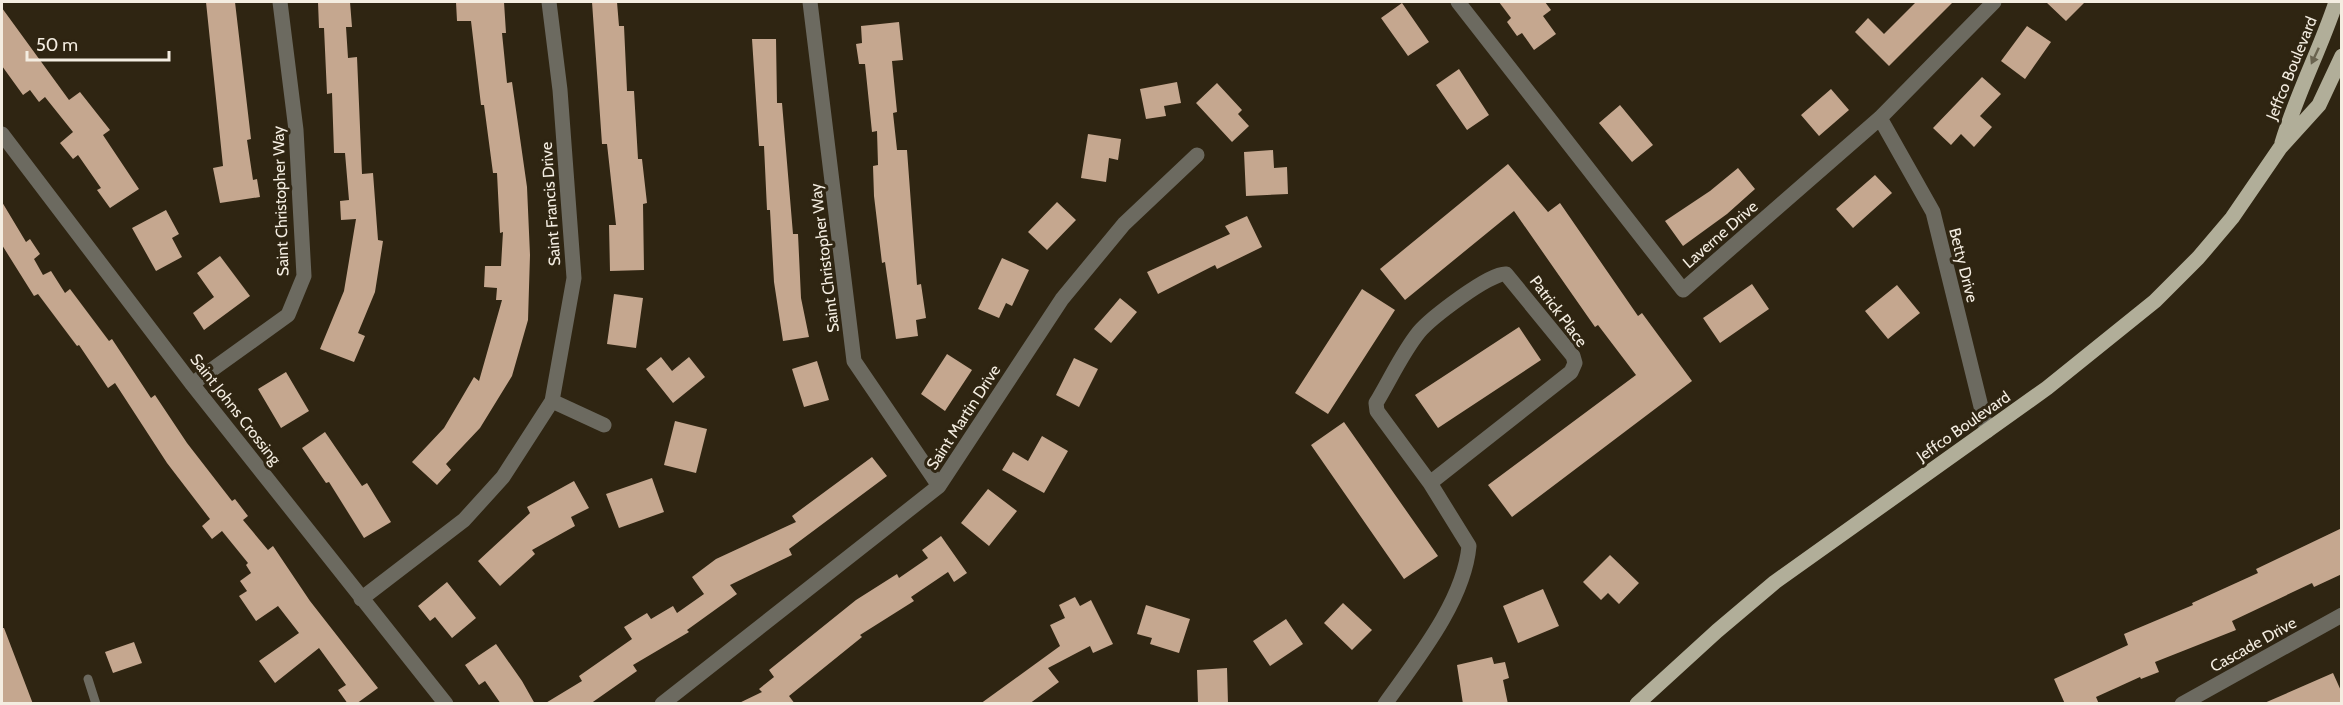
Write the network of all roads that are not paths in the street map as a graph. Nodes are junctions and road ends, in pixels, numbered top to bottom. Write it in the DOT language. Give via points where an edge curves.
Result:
graph roads {
  1 [pos="280,2"];
  2 [pos="549,2"];
  3 [pos="810,2"];
  4 [pos="1458,2"];
  5 [pos="1994,2"];
  6 [pos="2336,2"];
  7 [pos="2342,56"];
  8 [pos="1880,118"];
  9 [pos="2,134"];
  10 [pos="2280,148"];
  11 [pos="1197,155"];
  12 [pos="192,384"];
  13 [pos="552,401"];
  14 [pos="604,425"];
  15 [pos="1987,431"];
  16 [pos="1430,483"];
  17 [pos="939,486"];
  18 [pos="361,599"];
  19 [pos="2342,615"];
  20 [pos="88,679"];
  21 [pos="96,704"];
  22 [pos="446,704"];
  23 [pos="662,704"];
  24 [pos="1385,704"];
  25 [pos="1637,704"];
  26 [pos="2182,704"];
  1 -- 12 [label="street, Saint Christopher Way" via="296,130 304,276 288,315"];
  2 -- 13 [label="street, Saint Francis Drive" via="560,90 574,278"];
  3 -- 17 [label="street, Saint Christopher Way" via="854,361"];
  4 -- 8 [label="street, Laverne Drive" via="1683,290"];
  5 -- 8 [label="street, Laverne Drive"];
  6 -- 10 [label="main road, Jeffco Boulevard, one-way" via="2297,95"];
  7 -- 10 [label="main road, Jeffco Boulevard" via="2319,105"];
  8 -- 15 [label="street, Betty Drive" via="1932,212"];
  9 -- 12 [label="street, Saint Johns Crossing"];
  10 -- 15 [label="main road, Jeffco Boulevard" via="2232,218 2155,301 2104,345"];
  11 -- 17 [label="street, Saint Martin Drive" via="1124,224 1062,299"];
  12 -- 18 [label="street, Saint Johns Crossing"];
  13 -- 14 [label="street"];
  13 -- 18 [label="street, Saint Francis Drive" via="503,477 464,520"];
  15 -- 25 [label="main road, Jeffco Boulevard" via="1775,582"];
  16 -- 16 [label="street, Patrick Place" via="1377,411 1376,403 1420,331 1470,291 1500,273 1506,274 1574,356 1575,363 1571,372"];
  16 -- 24 [label="street, Patrick Place" via="1467,539 1468,551 1441,625"];
  17 -- 23 [label="street, Saint Martin Drive"];
  18 -- 22 [label="street, Saint Johns Crossing"];
  19 -- 26 [label="street, Cascade Drive"];
  20 -- 21 [label="lane"];
}
